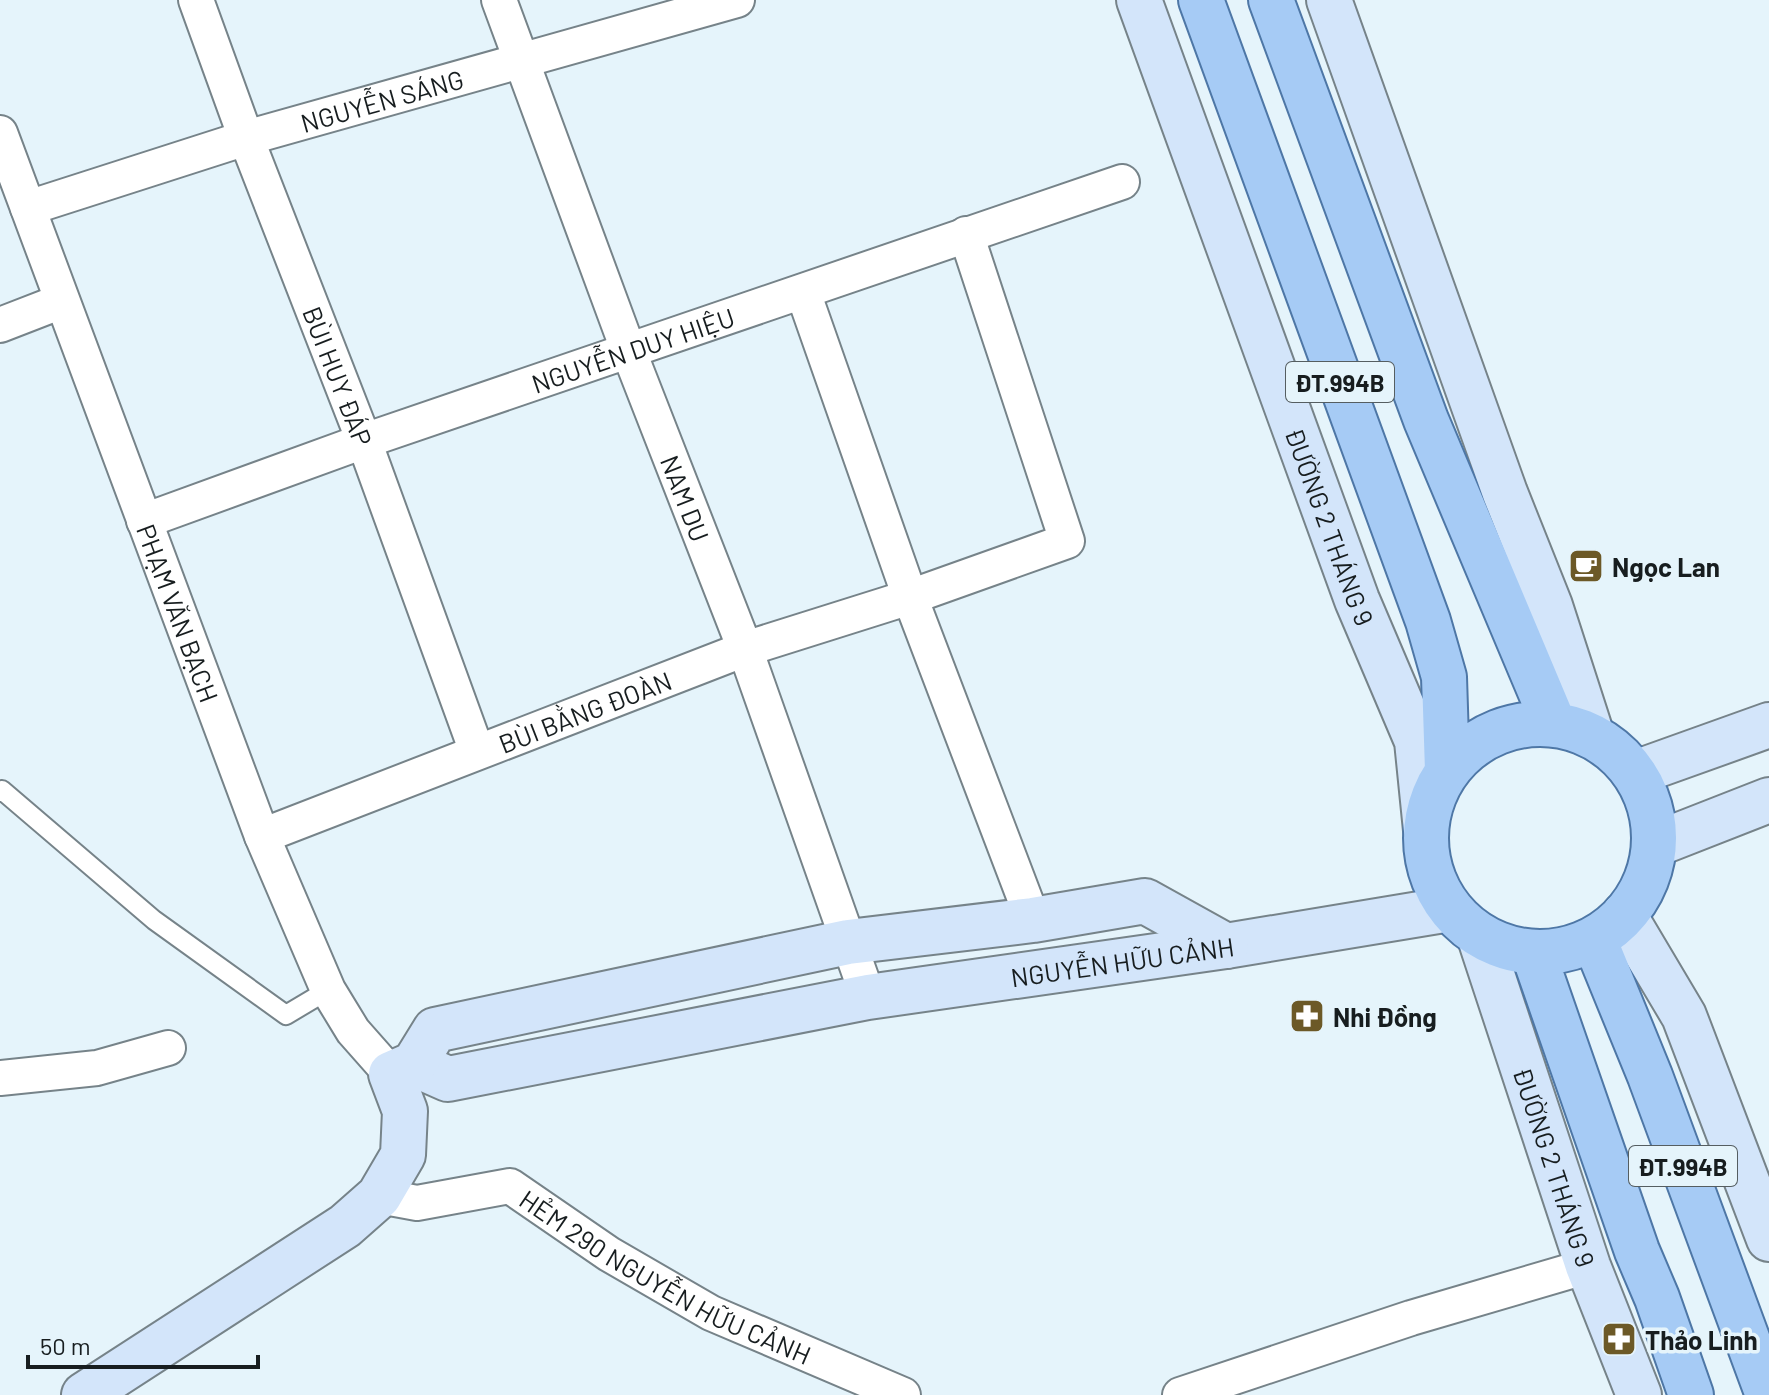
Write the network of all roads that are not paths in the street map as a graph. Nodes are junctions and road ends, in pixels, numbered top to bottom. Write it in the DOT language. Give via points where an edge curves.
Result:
graph roads {
  1 [pos="196,0"];
  2 [pos="499,0"];
  3 [pos="737,0"];
  4 [pos="1139,0"];
  5 [pos="1201,0"];
  6 [pos="1271,0"];
  7 [pos="1329,0"];
  8 [pos="522,60"];
  9 [pos="0,133"];
  10 [pos="246,138"];
  11 [pos="1122,182"];
  12 [pos="28,208"];
  13 [pos="966,234"];
  14 [pos="803,292"];
  15 [pos="62,301"];
  16 [pos="0,325"];
  17 [pos="629,352"];
  18 [pos="364,441"];
  19 [pos="144,521"];
  20 [pos="910,597"];
  21 [pos="745,649"];
  22 [pos="1769,725"];
  23 [pos="1573,730"];
  24 [pos="477,752"];
  25 [pos="1447,771"];
  26 [pos="1635,773"];
  27 [pos="1,791"];
  28 [pos="1769,800"];
  29 [pos="1426,830"];
  30 [pos="262,836"];
  31 [pos="1654,845"];
  32 [pos="1033,920"];
  33 [pos="1465,922"];
  34 [pos="1609,927"];
  35 [pos="848,942"];
  36 [pos="1226,946"];
  37 [pos="1533,952"];
  38 [pos="328,990"];
  39 [pos="868,997"];
  40 [pos="168,1048"];
  41 [pos="402,1069"];
  42 [pos="0,1078"];
  43 [pos="379,1196"];
  44 [pos="1769,1239"];
  45 [pos="1588,1266"];
  46 [pos="84,1395"];
  47 [pos="903,1395"];
  48 [pos="1180,1395"];
  49 [pos="1639,1395"];
  50 [pos="1691,1395"];
  51 [pos="1768,1395"];
  1 -- 10 [label="street, BÙI HUY ĐÁP"];
  2 -- 8 [label="street, NAM DU"];
  3 -- 8 [label="street, NGUYỄN SÁNG"];
  4 -- 29 [label="main road, ĐƯỜNG 2 THÁNG 9 / ĐT.994B" via="1357,600 1417,741"];
  5 -- 25 [label="main road, ĐT.994B" via="1428,621 1444,677"];
  6 -- 23 [label="main road, ĐT.994B" via="1426,420"];
  7 -- 23 [label="main road" via="1550,606"];
  8 -- 10 [label="street, NGUYỄN SÁNG"];
  8 -- 17 [label="street, NAM DU"];
  9 -- 12 [label="street, PHẠM VĂN BẠCH"];
  10 -- 12 [label="street, NGUYỄN SÁNG"];
  10 -- 18 [label="street, BÙI HUY ĐÁP"];
  11 -- 13 [label="street, NGUYỄN DUY HIỆU"];
  12 -- 15 [label="street, PHẠM VĂN BẠCH"];
  13 -- 14 [label="street, NGUYỄN DUY HIỆU"];
  13 -- 20 [label="street, BÙI BẰNG ĐOÀN" via="1067,541"];
  14 -- 17 [label="street, NGUYỄN DUY HIỆU"];
  14 -- 20 [label="street"];
  15 -- 16 [label="street"];
  15 -- 19 [label="street, PHẠM VĂN BẠCH"];
  17 -- 18 [label="street, NGUYỄN DUY HIỆU"];
  17 -- 21 [label="street, NAM DU"];
  18 -- 19 [label="street, NGUYỄN DUY HIỆU"];
  18 -- 24 [label="street, BÙI HUY ĐÁP"];
  19 -- 30 [label="street, PHẠM VĂN BẠCH"];
  20 -- 21 [label="street, BÙI BẰNG ĐOÀN"];
  20 -- 32 [label="street"];
  21 -- 24 [label="street, BÙI BẰNG ĐOÀN"];
  21 -- 35 [label="street, NAM DU"];
  22 -- 26 [label="main road"];
  23 -- 25 [label="main road, ĐT.994B" via="1523,724 1497,732 1472,745"];
  23 -- 26 [label="main road, ĐT.994B" via="1617,753"];
  24 -- 30 [label="street, BÙI BẰNG ĐOÀN"];
  25 -- 29 [label="main road, ĐT.994B" via="1432,799"];
  26 -- 31 [label="main road, ĐT.994B" via="1650,807"];
  27 -- 38 [label="lane" via="154,920 286,1015"];
  28 -- 31 [label="main road"];
  29 -- 33 [label="main road, ĐT.994B" via="1430,868"];
  30 -- 38 [label="street, PHẠM VĂN BẠCH"];
  31 -- 34 [label="main road, ĐT.994B" via="1646,881"];
  32 -- 35 [label="main road, NGUYỄN HỮU CẢNH"];
  32 -- 36 [label="main road, NGUYỄN HỮU CẢNH" via="1145,901"];
  33 -- 36 [label="main road"];
  33 -- 37 [label="main road" via="1505,947"];
  33 -- 45 [label="main road, ĐƯỜNG 2 THÁNG 9 / ĐT.994B"];
  34 -- 37 [label="main road" via="1564,950"];
  34 -- 44 [label="main road, ĐT.994B" via="1684,1016"];
  34 -- 51 [label="main road, ĐT.994B" via="1650,1076"];
  35 -- 39 [label="street, NAM DU"];
  35 -- 41 [label="main road, NGUYỄN HỮU CẢNH" via="435,1030"];
  36 -- 39 [label="main road, NGUYỄN HỮU CẢNH"];
  37 -- 50 [label="main road, ĐƯỜNG 2 THÁNG 9 / ĐT.994B"];
  38 -- 41 [label="street, PHẠM VĂN BẠCH" via="353,1031"];
  39 -- 41 [label="main road, NGUYỄN HỮU CẢNH" via="448,1079"];
  40 -- 42 [label="street" via="97,1068"];
  41 -- 43 [label="main road" via="403,1155"];
  43 -- 46 [label="main road" via="345,1226"];
  43 -- 47 [label="street, HẺM 290 NGUYỄN HỮU CẢNH" via="417,1203 510,1186 609,1254 711,1313"];
  45 -- 48 [label="street"];
  45 -- 49 [label="main road, ĐƯỜNG 2 THÁNG 9 / ĐT.994B"];
}
